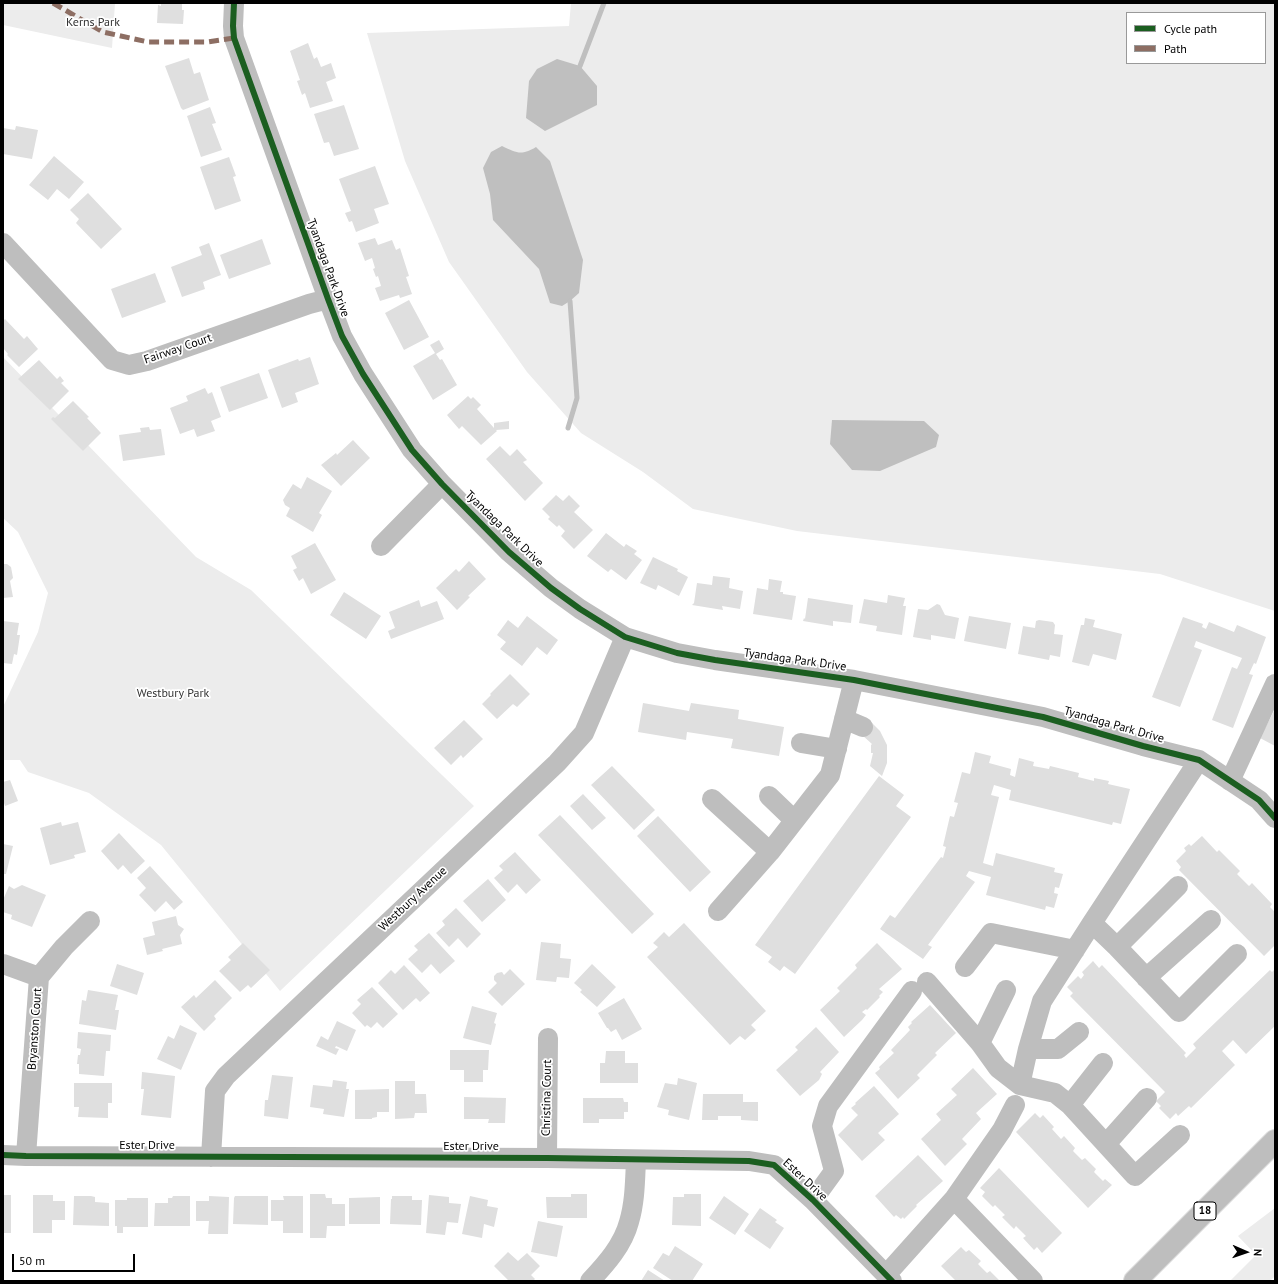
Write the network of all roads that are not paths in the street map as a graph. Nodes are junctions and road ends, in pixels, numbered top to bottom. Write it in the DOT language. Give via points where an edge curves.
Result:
graph roads {
  1 [pos="234,3"];
  2 [pos="3,243"];
  3 [pos="328,299"];
  4 [pos="442,484"];
  5 [pos="381,546"];
  6 [pos="625,637"];
  7 [pos="854,680"];
  8 [pos="1275,684"];
  9 [pos="844,719"];
  10 [pos="863,727"];
  11 [pos="801,743"];
  12 [pos="837,749"];
  13 [pos="1199,760"];
  14 [pos="1230,781"];
  15 [pos="769,796"];
  16 [pos="712,799"];
  17 [pos="1275,818"];
  18 [pos="794,820"];
  19 [pos="770,852"];
  20 [pos="1178,886"];
  21 [pos="718,912"];
  22 [pos="1211,920"];
  23 [pos="90,921"];
  24 [pos="1092,923"];
  25 [pos="1118,947"];
  26 [pos="1075,950"];
  27 [pos="1237,954"];
  28 [pos="3,964"];
  29 [pos="965,967"];
  30 [pos="39,977"];
  31 [pos="1146,978"];
  32 [pos="1006,990"];
  33 [pos="1078,1032"];
  34 [pos="548,1038"];
  35 [pos="980,1043"];
  36 [pos="1028,1049"];
  37 [pos="1103,1063"];
  38 [pos="1020,1085"];
  39 [pos="1147,1098"];
  40 [pos="1063,1099"];
  41 [pos="1015,1105"];
  42 [pos="1180,1135"];
  43 [pos="1275,1141"];
  44 [pos="1106,1144"];
  45 [pos="3,1154"];
  46 [pos="26,1156"];
  47 [pos="211,1157"];
  48 [pos="547,1158"];
  49 [pos="636,1160"];
  50 [pos="954,1199"];
  51 [pos="813,1200"];
  52 [pos="889,1278"];
  53 [pos="590,1281"];
  54 [pos="1033,1281"];
  55 [pos="1135,1281"];
  1 -- 3 [label="street, Tyandaga Park Drive" via="234,38"];
  2 -- 3 [label="street, Fairway Court" via="112,360 129,365"];
  3 -- 4 [label="street, Tyandaga Park Drive" via="342,336 363,374 412,450"];
  4 -- 5 [label="street"];
  4 -- 6 [label="street, Tyandaga Park Drive" via="509,552 551,588"];
  6 -- 7 [label="street, Tyandaga Park Drive" via="707,659"];
  6 -- 47 [label="street, Westbury Avenue" via="584,733 557,763 226,1076 215,1091"];
  7 -- 9 [label="street"];
  7 -- 13 [label="street, Tyandaga Park Drive" via="1043,717"];
  8 -- 14 [label="street"];
  9 -- 10 [label="street"];
  9 -- 12 [label="street"];
  11 -- 12 [label="street"];
  12 -- 18 [label="street" via="830,775"];
  13 -- 14 [label="street, Tyandaga Park Drive"];
  13 -- 24 [label="street"];
  14 -- 17 [label="street, Tyandaga Park Drive" via="1259,800"];
  15 -- 18 [label="street"];
  16 -- 19 [label="street"];
  18 -- 19 [label="street"];
  19 -- 21 [label="street"];
  20 -- 25 [label="street"];
  22 -- 31 [label="street"];
  23 -- 30 [label="street, Bryanston Court"];
  24 -- 25 [label="street"];
  24 -- 26 [label="street"];
  25 -- 31 [label="street"];
  26 -- 29 [label="street" via="991,933"];
  26 -- 36 [label="street" via="1042,1001"];
  27 -- 31 [label="street" via="1179,1012"];
  28 -- 30 [label="street"];
  30 -- 46 [label="street, Bryanston Court"];
  32 -- 35 [label="street"];
  33 -- 36 [label="street" via="1058,1049"];
  34 -- 48 [label="street, Christina Court"];
  35 -- 38 [label="street" via="998,1068"];
  35 -- 51 [label="street, Ester Drive" via="920,986 828,1106 822,1126 834,1171"];
  36 -- 38 [label="street"];
  37 -- 40 [label="street"];
  38 -- 40 [label="street"];
  39 -- 44 [label="street"];
  40 -- 44 [label="street"];
  41 -- 50 [label="street, Ester Drive" via="1002,1130"];
  42 -- 44 [label="street" via="1135,1176"];
  43 -- 55 [label="main road, 18"];
  45 -- 46 [label="street, Ester Drive"];
  46 -- 47 [label="street, Ester Drive"];
  47 -- 48 [label="street, Ester Drive"];
  48 -- 49 [label="street, Ester Drive"];
  49 -- 51 [label="street, Ester Drive" via="749,1161 774,1165"];
  49 -- 53 [label="street" via="629,1223 618,1248"];
  50 -- 52 [label="street, Ester Drive"];
  50 -- 54 [label="street"];
  51 -- 52 [label="street, Ester Drive"];
}
